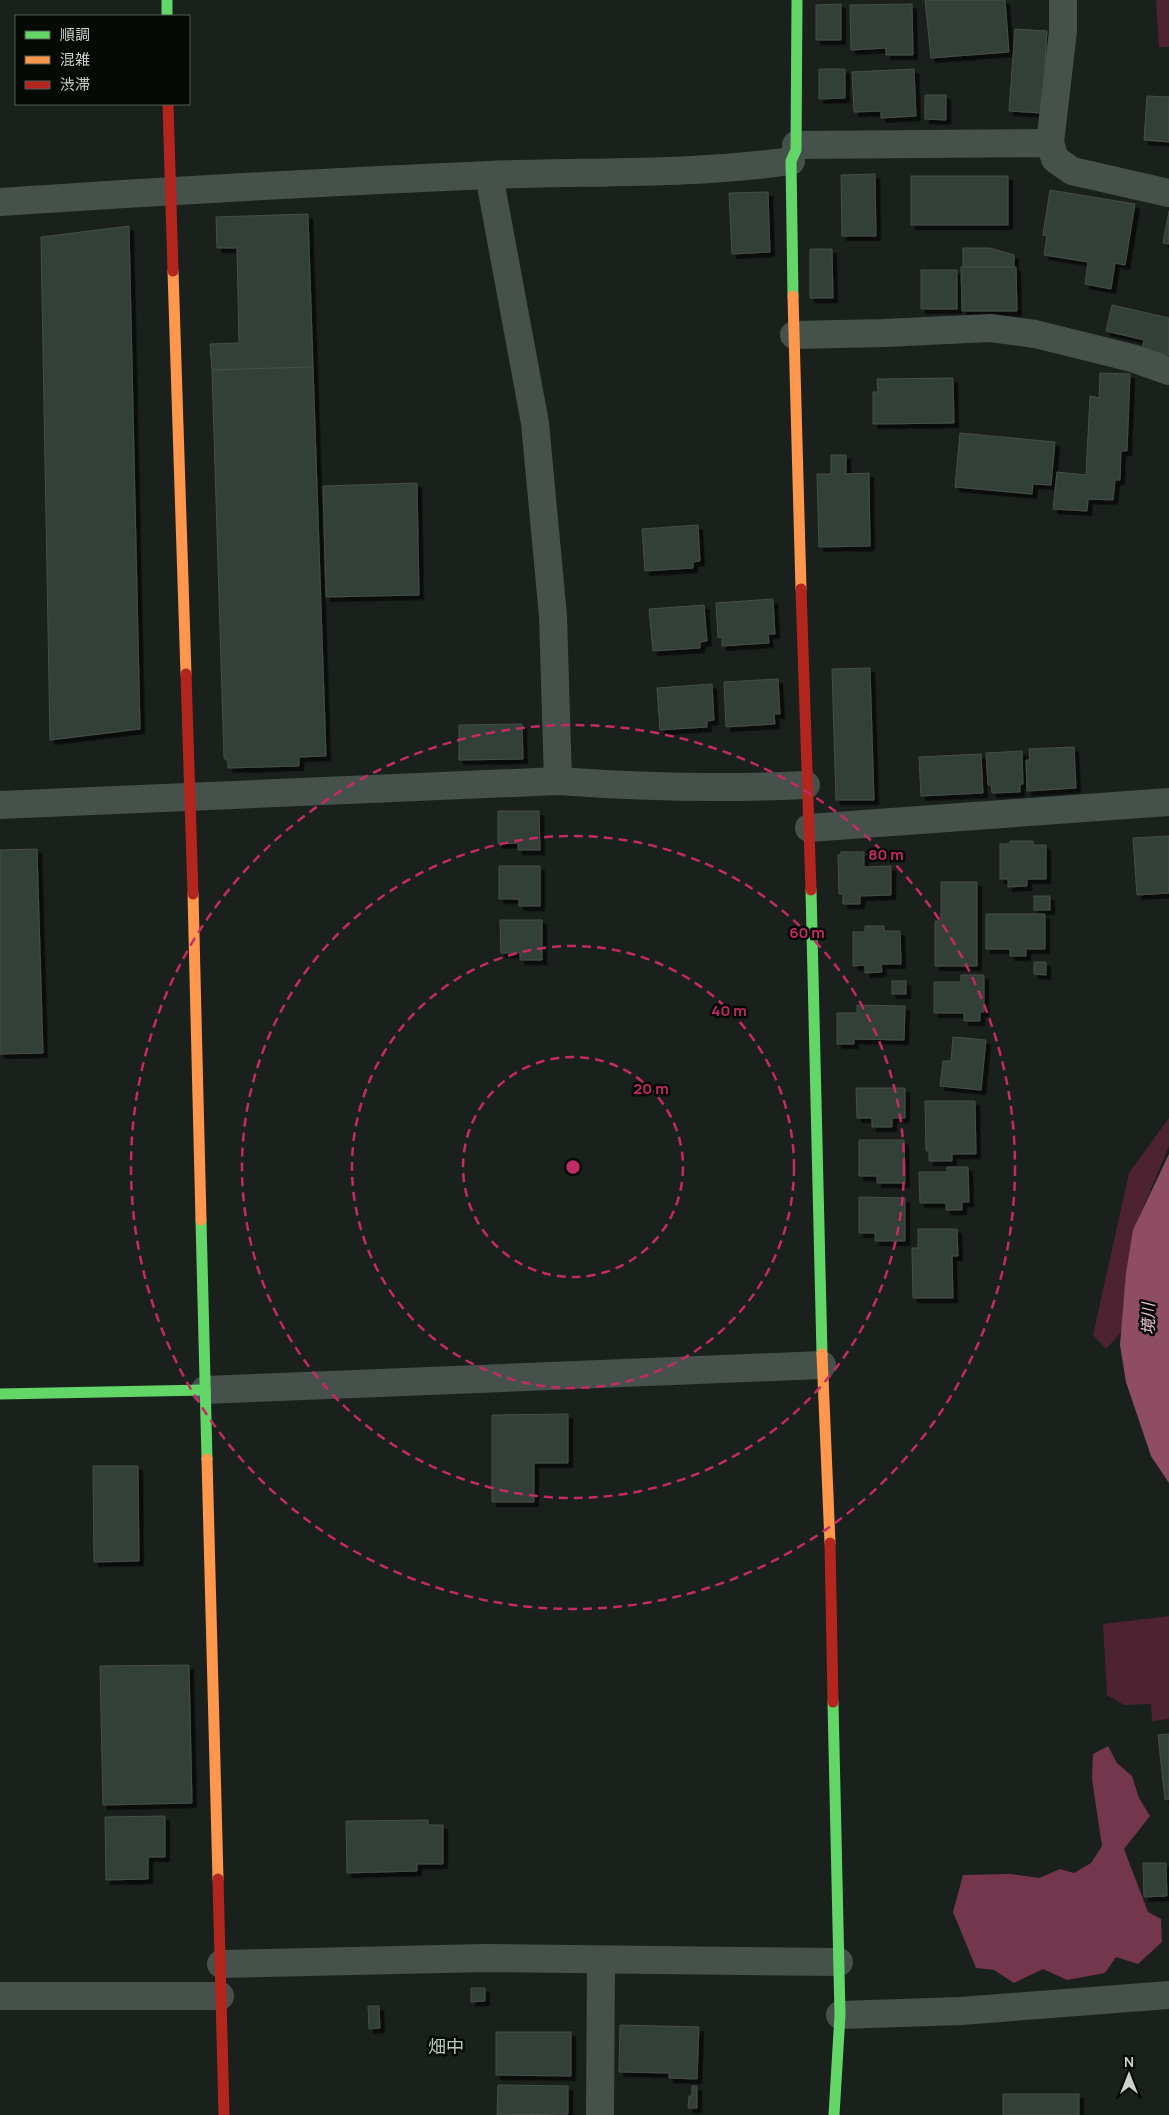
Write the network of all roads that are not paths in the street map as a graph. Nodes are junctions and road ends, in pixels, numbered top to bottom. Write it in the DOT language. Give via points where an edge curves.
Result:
graph roads {
  1 [pos="167,0"];
  2 [pos="797,0"];
  3 [pos="1062,0"];
  4 [pos="167,15"];
  5 [pos="168,105"];
  6 [pos="1050,143"];
  7 [pos="793,153"];
  8 [pos="489,175"];
  9 [pos="170,190"];
  10 [pos="1169,193"];
  11 [pos="0,202"];
  12 [pos="794,335"];
  13 [pos="1169,371"];
  14 [pos="558,781"];
  15 [pos="806,785"];
  16 [pos="190,796"];
  17 [pos="1169,802"];
  18 [pos="0,805"];
  19 [pos="809,828"];
  20 [pos="822,1365"];
  21 [pos="205,1390"];
  22 [pos="0,1394"];
  23 [pos="601,1960"];
  24 [pos="839,1962"];
  25 [pos="221,1964"];
  26 [pos="1169,1995"];
  27 [pos="0,1996"];
  28 [pos="220,1996"];
  29 [pos="840,2015"];
  30 [pos="224,2115"];
  31 [pos="600,2115"];
  32 [pos="834,2115"];
  1 -- 4 [label="street"];
  2 -- 7 [label="street"];
  3 -- 6 [label="street" via="1064,31"];
  5 -- 9 [label="street"];
  6 -- 7 [label="street"];
  6 -- 10 [label="street" via="1055,159 1072,171"];
  7 -- 8 [label="street" via="699,168"];
  7 -- 12 [label="street"];
  8 -- 9 [label="street"];
  8 -- 14 [label="street" via="535,423 553,616"];
  9 -- 11 [label="street"];
  9 -- 16 [label="street"];
  12 -- 13 [label="street" via="990,328 1035,334 1132,358"];
  12 -- 15 [label="street"];
  14 -- 15 [label="street" via="752,787"];
  14 -- 16 [label="street"];
  15 -- 19 [label="street"];
  16 -- 18 [label="street"];
  16 -- 21 [label="street"];
  17 -- 19 [label="street"];
  19 -- 20 [label="street"];
  20 -- 21 [label="street"];
  20 -- 24 [label="street" via="828,1471"];
  21 -- 22 [label="street"];
  21 -- 25 [label="street"];
  23 -- 24 [label="street"];
  23 -- 25 [label="street" via="484,1958"];
  23 -- 31 [label="street"];
  24 -- 29 [label="street"];
  25 -- 28 [label="street"];
  26 -- 29 [label="street" via="961,2011"];
  27 -- 28 [label="street"];
  28 -- 30 [label="street"];
  29 -- 32 [label="street"];
}
